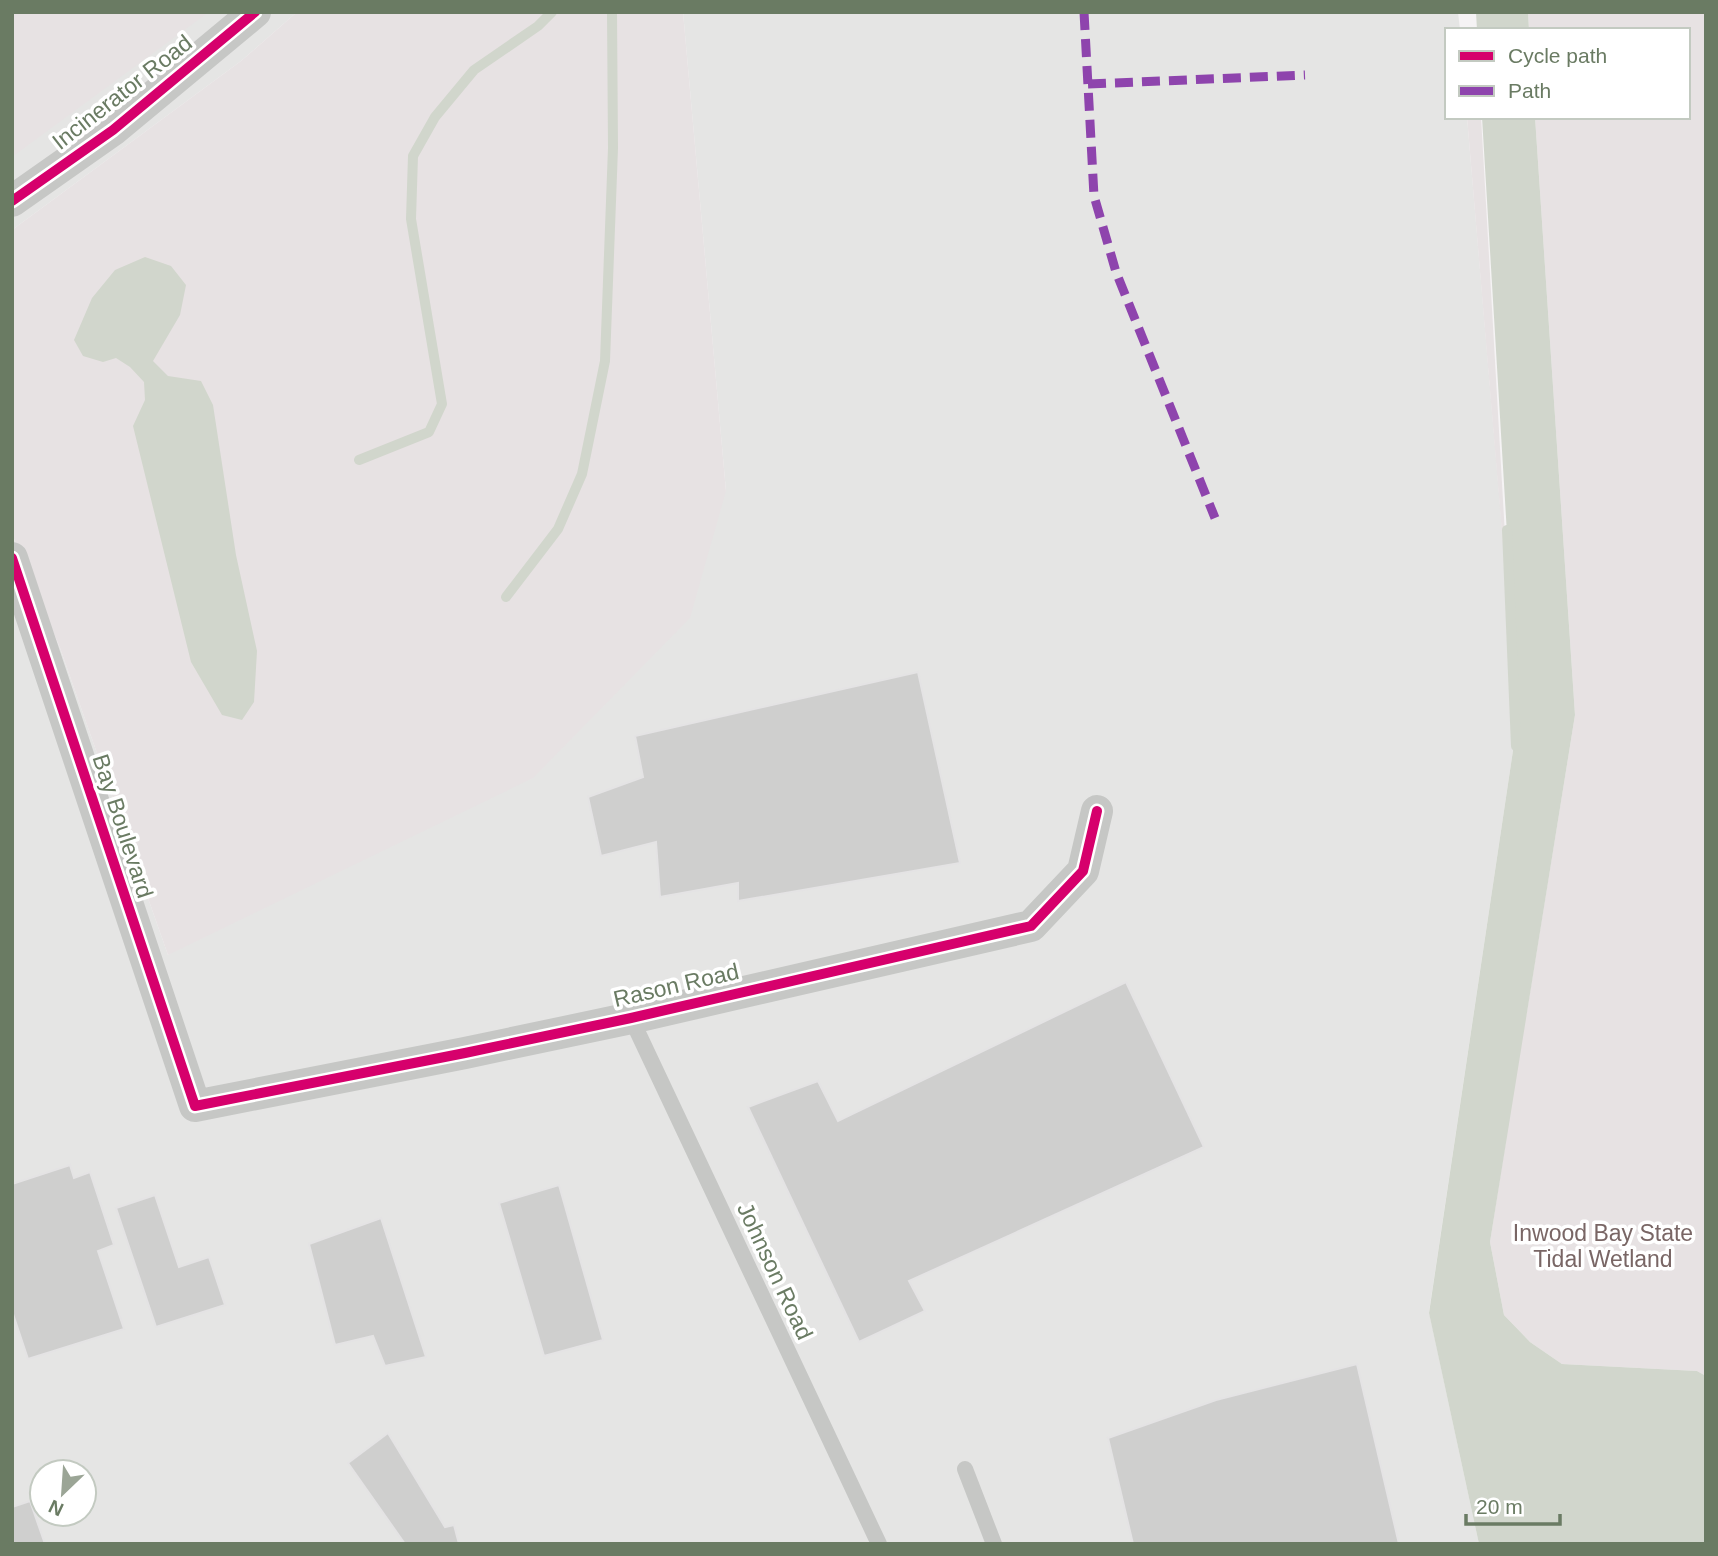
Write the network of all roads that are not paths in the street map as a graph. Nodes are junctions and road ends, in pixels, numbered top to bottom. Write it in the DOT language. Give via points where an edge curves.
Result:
graph roads {
  1 [pos="255,12"];
  2 [pos="12,201"];
  3 [pos="12,558"];
  4 [pos="1097,811"];
  5 [pos="631,1018"];
  6 [pos="195,1106"];
  7 [pos="965,1469"];
  8 [pos="879,1544"];
  9 [pos="993,1544"];
  1 -- 2 [label="street, Incinerator Road" via="113,130"];
  3 -- 6 [label="street, Bay Boulevard"];
  4 -- 5 [label="street, Rason Road" via="1083,870 1031,926"];
  5 -- 6 [label="street, Rason Road"];
  5 -- 8 [label="lane, Johnson Road"];
  7 -- 9 [label="lane"];
}
